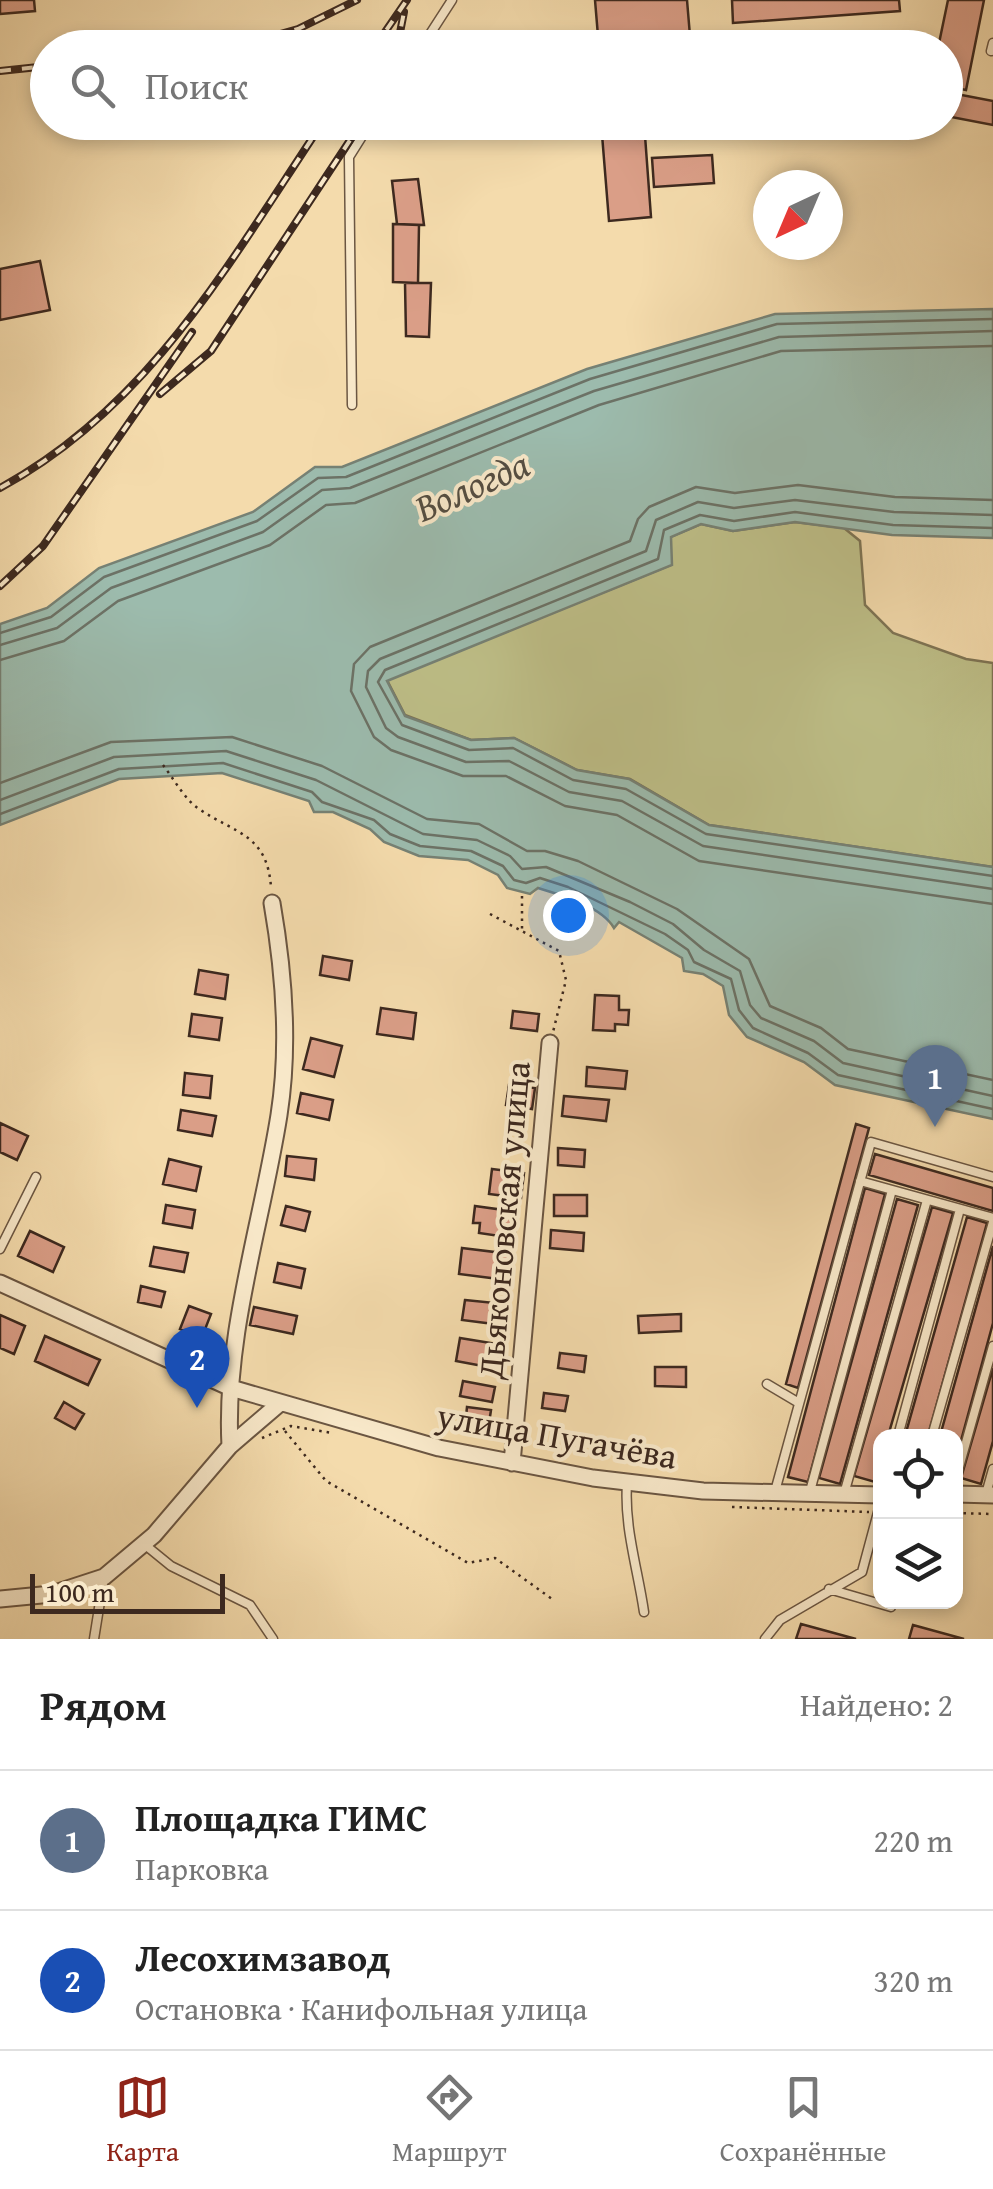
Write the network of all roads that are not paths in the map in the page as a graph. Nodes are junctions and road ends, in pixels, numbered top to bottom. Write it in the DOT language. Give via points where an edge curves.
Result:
graph roads {
  1 [pos="452,0"];
  2 [pos="433,30"];
  3 [pos="359,140"];
  4 [pos="352,405"];
  5 [pos="272,903"];
  6 [pos="550,1043"];
  7 [pos="36,1177"];
  8 [pos="993,1177"];
  9 [pos="860,1182"];
  10 [pos="892,1190"];
  11 [pos="926,1200"];
  12 [pos="960,1209"];
  13 [pos="993,1220"];
  14 [pos="0,1249"];
  15 [pos="0,1284"];
  16 [pos="993,1346"];
  17 [pos="767,1384"];
  18 [pos="231,1388"];
  19 [pos="799,1403"];
  20 [pos="279,1404"];
  21 [pos="900,1429"];
  22 [pos="934,1429"];
  23 [pos="230,1446"];
  24 [pos="963,1453"];
  25 [pos="512,1463"];
  26 [pos="993,1470"];
  27 [pos="627,1481"];
  28 [pos="774,1494"];
  29 [pos="963,1494"];
  30 [pos="809,1495"];
  31 [pos="844,1495"];
  32 [pos="873,1495"];
  33 [pos="989,1495"];
  34 [pos="876,1519"];
  35 [pos="144,1544"];
  36 [pos="104,1577"];
  37 [pos="830,1589"];
  38 [pos="0,1599"];
  39 [pos="873,1602"];
  40 [pos="644,1612"];
  41 [pos="94,1639"];
  42 [pos="273,1639"];
  43 [pos="765,1639"];
  1 -- 2 [label="lane"];
  3 -- 4 [label="lane" via="348,157"];
  5 -- 18 [label="street" via="284,973 280,1110"];
  6 -- 25 [label="street, Дьяконовская улица"];
  7 -- 14 [label="lane"];
  8 -- 9 [label="lane" via="871,1142"];
  9 -- 10 [label="lane"];
  9 -- 19 [label="lane"];
  10 -- 11 [label="lane"];
  10 -- 30 [label="lane"];
  11 -- 12 [label="lane"];
  11 -- 31 [label="lane"];
  12 -- 13 [label="lane"];
  12 -- 21 [label="lane"];
  13 -- 22 [label="lane"];
  15 -- 18 [label="street, улица Пугачёва"];
  16 -- 24 [label="lane"];
  17 -- 19 [label="lane"];
  18 -- 20 [label="street, улица Пугачёва"];
  18 -- 23 [label="street"];
  19 -- 28 [label="lane"];
  20 -- 23 [label="street"];
  20 -- 25 [label="street, улица Пугачёва"];
  23 -- 35 [label="street"];
  25 -- 27 [label="street, улица Пугачёва"];
  26 -- 33 [label="lane"];
  27 -- 28 [label="street, улица Пугачёва"];
  27 -- 40 [label="lane" via="626,1518"];
  28 -- 30 [label="street, улица Пугачёва"];
  29 -- 33 [label="street"];
  30 -- 31 [label="street, улица Пугачёва"];
  31 -- 32 [label="street, улица Пугачёва"];
  34 -- 37 [label="lane" via="862,1572"];
  35 -- 36 [label="street"];
  35 -- 42 [label="lane" via="170,1566 250,1606"];
  36 -- 38 [label="street" via="52,1594"];
  36 -- 41 [label="lane"];
  37 -- 39 [label="lane"];
  37 -- 43 [label="lane" via="780,1620"];
}
